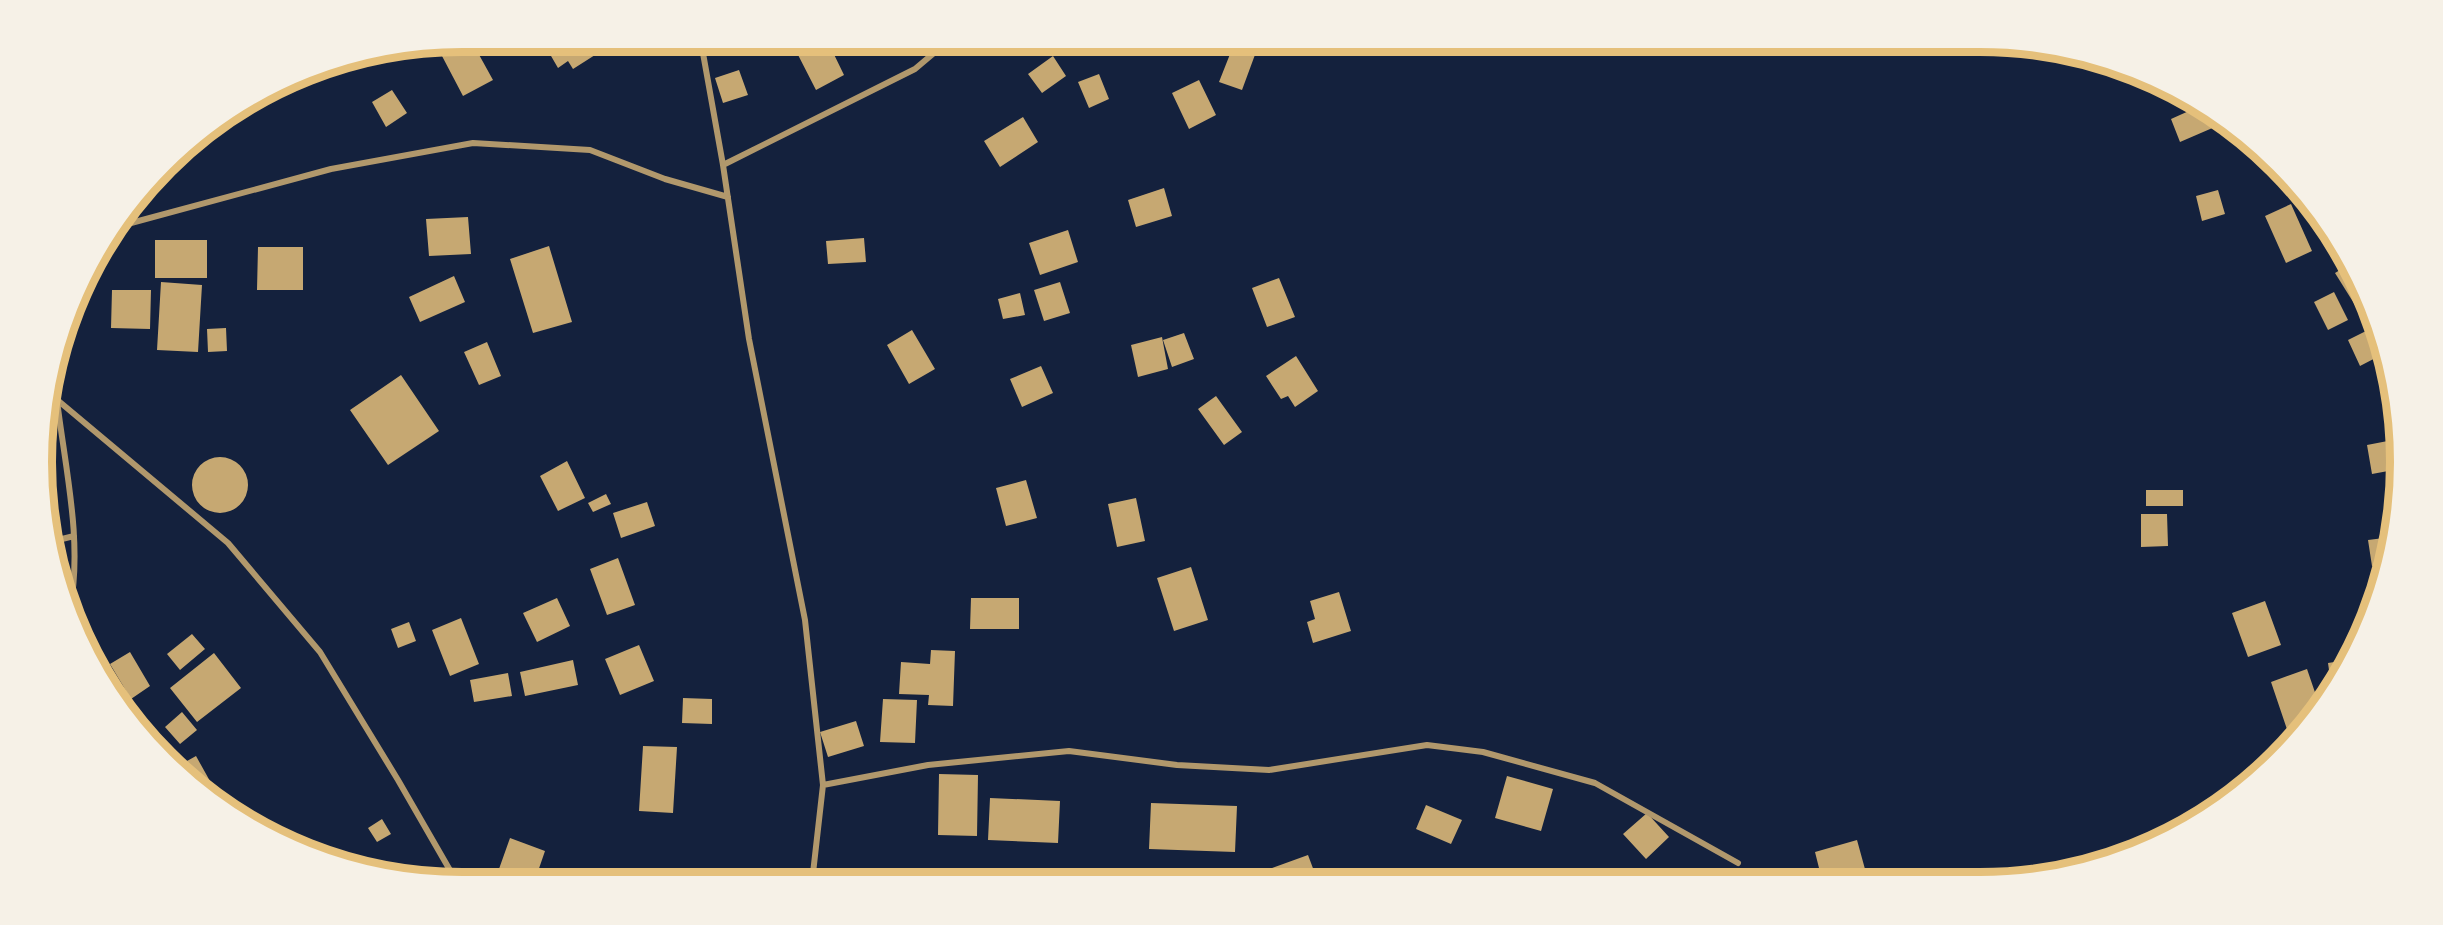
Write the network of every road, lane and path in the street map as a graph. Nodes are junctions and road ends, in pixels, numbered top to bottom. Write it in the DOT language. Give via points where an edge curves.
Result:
graph roads {
  1 [pos="703,52"];
  2 [pos="935,52"];
  3 [pos="723,165"];
  4 [pos="728,197"];
  5 [pos="130,223"];
  6 [pos="57,400"];
  7 [pos="57,401"];
  8 [pos="74,537"];
  9 [pos="60,540"];
  10 [pos="73,591"];
  11 [pos="823,785"];
  12 [pos="1738,863"];
  13 [pos="450,872"];
  14 [pos="813,872"];
  1 -- 3 [label="street"];
  2 -- 3 [label="street" via="915,69"];
  3 -- 4 [label="street"];
  4 -- 5 [label="street" via="590,150 473,143 331,169"];
  4 -- 11 [label="street" via="749,339 806,620"];
  6 -- 13 [label="street" via="228,543 313,643"];
  7 -- 8 [label="street"];
  8 -- 9 [label="street"];
  8 -- 10 [label="street"];
  11 -- 12 [label="street" via="928,765 1069,751 1177,765 1269,770 1427,745 1483,752 1595,783"];
  11 -- 14 [label="street"];
}
